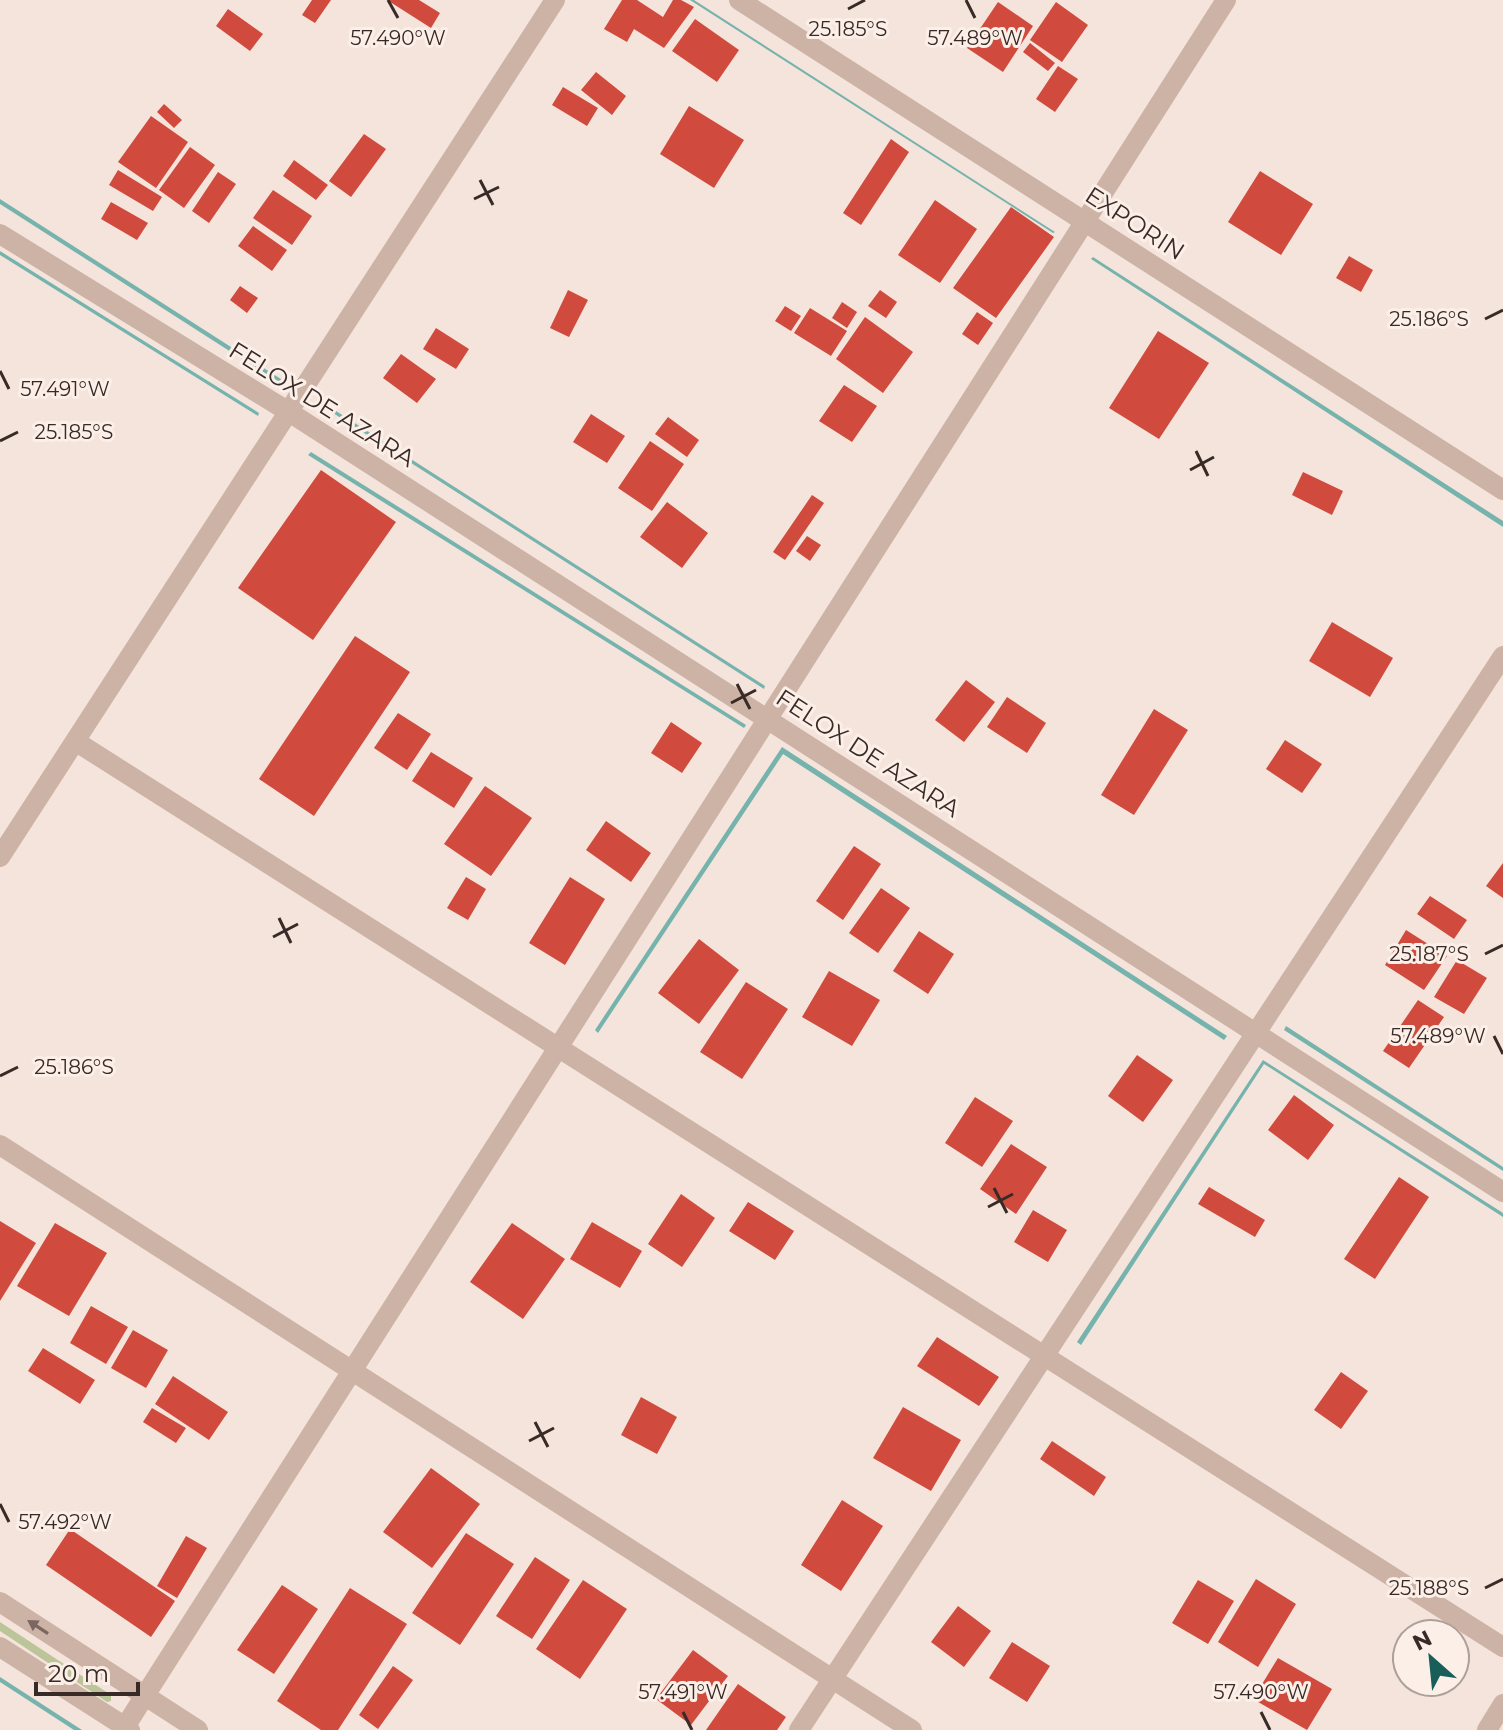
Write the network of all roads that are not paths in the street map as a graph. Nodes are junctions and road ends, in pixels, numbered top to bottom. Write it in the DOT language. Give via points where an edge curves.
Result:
graph roads {
  1 [pos="555,0"];
  2 [pos="739,0"];
  3 [pos="1226,0"];
  4 [pos="1085,222"];
  5 [pos="0,234"];
  6 [pos="289,412"];
  7 [pos="1503,490"];
  8 [pos="1503,656"];
  9 [pos="767,719"];
  10 [pos="75,741"];
  11 [pos="0,857"];
  12 [pos="1256,1033"];
  13 [pos="557,1047"];
  14 [pos="0,1145"];
  15 [pos="1503,1192"];
  16 [pos="1044,1356"];
  17 [pos="351,1370"];
  18 [pos="0,1602"];
  19 [pos="0,1647"];
  20 [pos="1503,1647"];
  21 [pos="832,1679"];
  22 [pos="145,1696"];
  23 [pos="1503,1704"];
  24 [pos="126,1729"];
  25 [pos="198,1730"];
  26 [pos="799,1730"];
  27 [pos="912,1730"];
  28 [pos="1487,1730"];
  1 -- 6 [label="street"];
  2 -- 4 [label="street, EXPORIN"];
  3 -- 4 [label="street"];
  4 -- 7 [label="street, EXPORIN"];
  4 -- 9 [label="street"];
  5 -- 6 [label="street, FELOX DE AZARA"];
  6 -- 9 [label="street, FELOX DE AZARA"];
  6 -- 10 [label="street"];
  8 -- 12 [label="street"];
  9 -- 12 [label="street, FELOX DE AZARA"];
  9 -- 13 [label="street"];
  10 -- 11 [label="street"];
  10 -- 13 [label="street"];
  12 -- 15 [label="street, FELOX DE AZARA"];
  12 -- 16 [label="street"];
  13 -- 16 [label="street"];
  13 -- 17 [label="street"];
  14 -- 17 [label="street"];
  16 -- 20 [label="street"];
  16 -- 21 [label="street"];
  17 -- 21 [label="street"];
  17 -- 22 [label="street"];
  22 -- 18 [label="street, one-way"];
  19 -- 24 [label="street"];
  21 -- 26 [label="street"];
  21 -- 27 [label="street"];
  22 -- 24 [label="street"];
  22 -- 25 [label="street"];
  23 -- 28 [label="street"];
}
